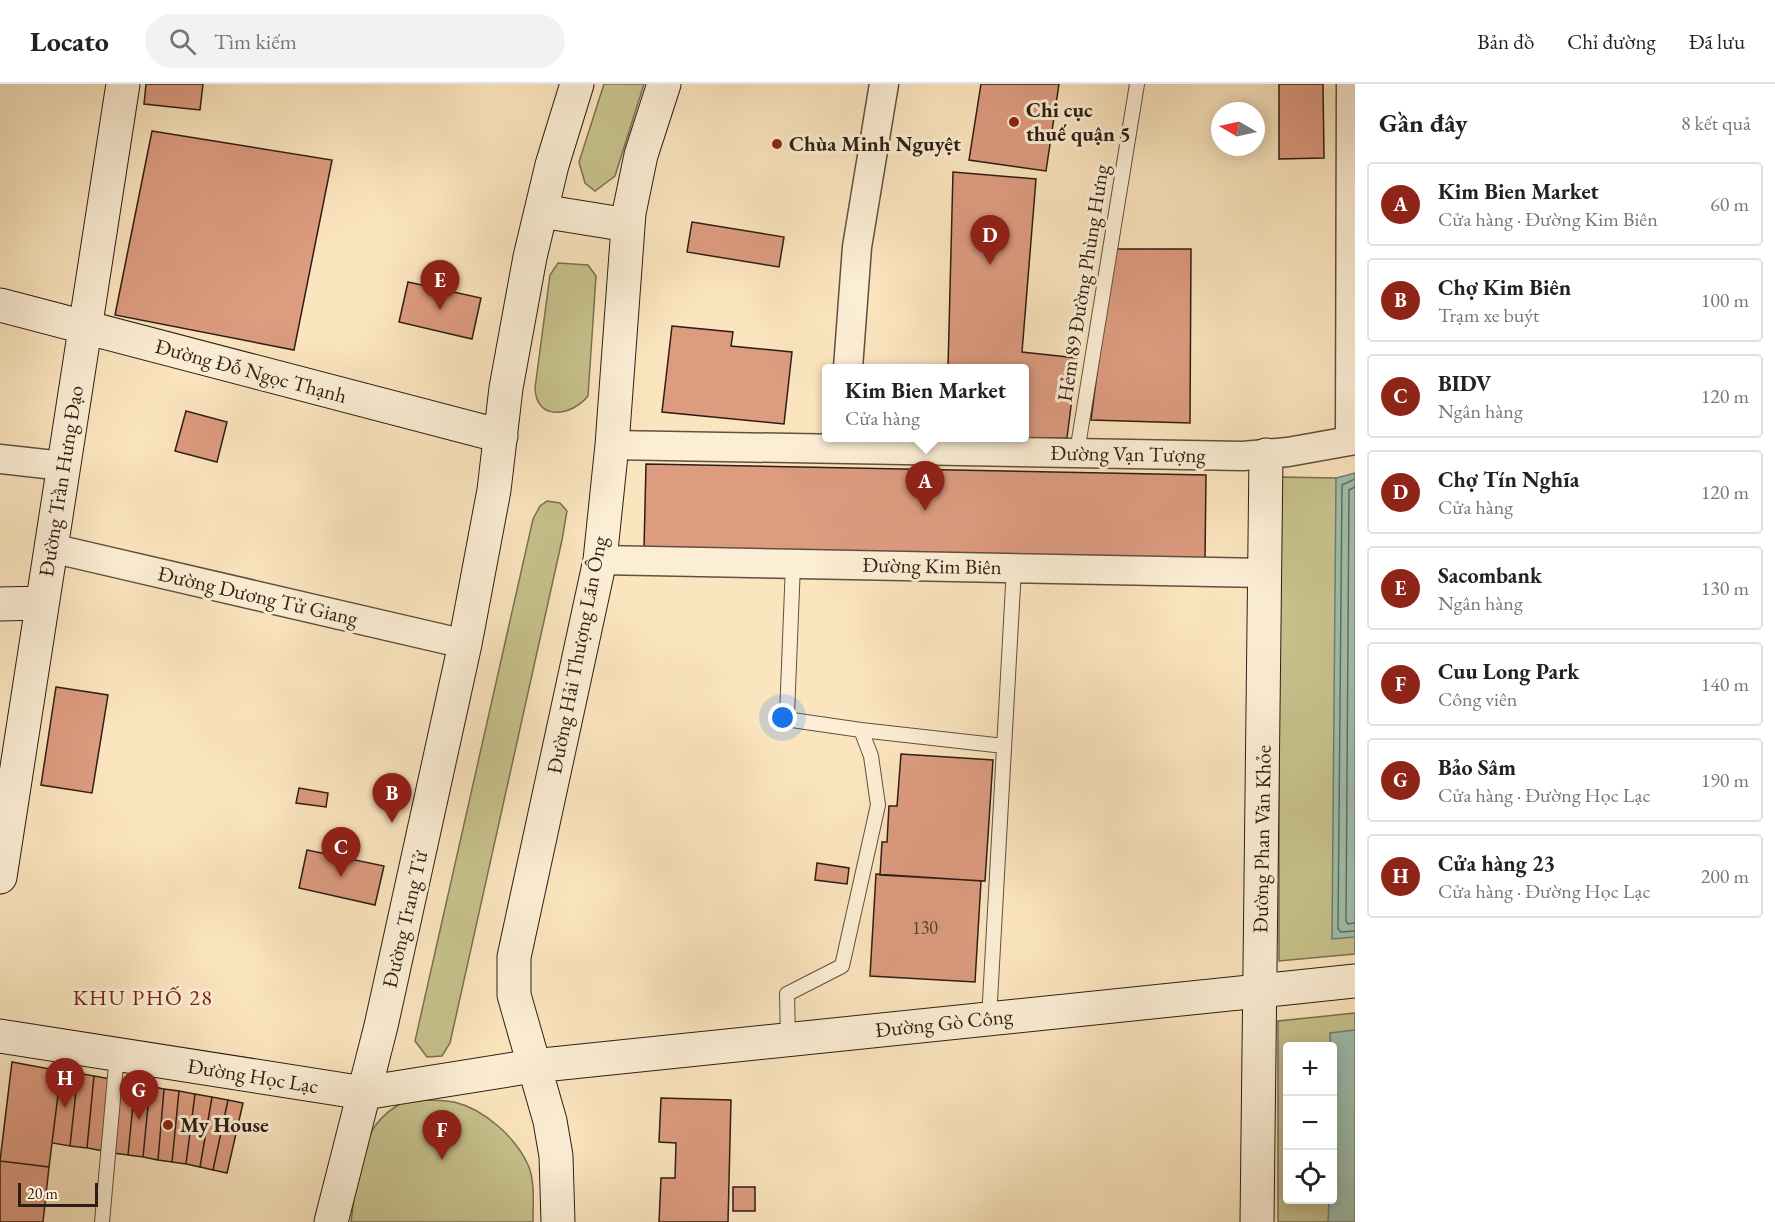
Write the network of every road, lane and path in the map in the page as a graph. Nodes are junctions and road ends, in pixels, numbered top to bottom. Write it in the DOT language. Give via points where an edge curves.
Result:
graph roads {
  1 [pos="123,84"];
  2 [pos="577,84"];
  3 [pos="664,84"];
  4 [pos="884,84"];
  5 [pos="1137,84"];
  6 [pos="1351,84"];
  7 [pos="541,211"];
  8 [pos="628,225"];
  9 [pos="0,305"];
  10 [pos="85,328"];
  11 [pos="848,364"];
  12 [pos="501,436"];
  13 [pos="1353,441"];
  14 [pos="843,443"];
  15 [pos="612,445"];
  16 [pos="1077,452"];
  17 [pos="1266,455"];
  18 [pos="0,459"];
  19 [pos="63,466"];
  20 [pos="51,548"];
  21 [pos="600,560"];
  22 [pos="793,564"];
  23 [pos="1014,568"];
  24 [pos="1265,573"];
  25 [pos="42,603"];
  26 [pos="0,604"];
  27 [pos="465,644"];
  28 [pos="861,730"];
  29 [pos="1004,746"];
  30 [pos="0,877"];
  31 [pos="1355,981"];
  32 [pos="1260,991"];
  33 [pos="988,1019"];
  34 [pos="0,1036"];
  35 [pos="788,1039"];
  36 [pos="117,1054"];
  37 [pos="533,1066"];
  38 [pos="364,1093"];
  39 [pos="102,1222"];
  40 [pos="331,1222"];
  41 [pos="558,1222"];
  42 [pos="1257,1222"];
  1 -- 10 [label="street, Đường Trần Hưng Đạo"];
  2 -- 7 [label="street"];
  3 -- 8 [label="street, Đường Hải Thượng Lãn Ông" via="641,155"];
  4 -- 11 [label="street" via="857,247"];
  5 -- 16 [label="lane, Hẻm 89 Đường Phùng Hưng"];
  6 -- 13 [label="street"];
  7 -- 8 [label="street"];
  7 -- 12 [label="street" via="519,311"];
  8 -- 15 [label="street, Đường Hải Thượng Lãn Ông"];
  9 -- 10 [label="street, Đường Đỗ Ngọc Thạnh"];
  10 -- 12 [label="street, Đường Đỗ Ngọc Thạnh"];
  10 -- 19 [label="street, Đường Trần Hưng Đạo"];
  12 -- 27 [label="street, Đường Trang Tử"];
  13 -- 17 [label="street, Đường Vạn Tượng"];
  14 -- 15 [label="street, Đường Vạn Tượng"];
  14 -- 16 [label="street, Đường Vạn Tượng"];
  15 -- 21 [label="street, Đường Hải Thượng Lãn Ông"];
  16 -- 17 [label="street, Đường Vạn Tượng"];
  17 -- 24 [label="street, Đường Phan Văn Khỏe"];
  18 -- 19 [label="street"];
  19 -- 20 [label="street, Đường Trần Hưng Đạo"];
  20 -- 25 [label="street, Đường Trần Hưng Đạo"];
  20 -- 27 [label="street, Đường Dương Tử Giang"];
  21 -- 22 [label="street, Đường Kim Biên"];
  21 -- 37 [label="street, Đường Hải Thượng Lãn Ông" via="514,957 514,995"];
  22 -- 23 [label="street, Đường Kim Biên"];
  22 -- 28 [label="lane" via="787,715 792,720"];
  23 -- 24 [label="street, Đường Kim Biên"];
  23 -- 29 [label="lane"];
  24 -- 32 [label="street, Đường Phan Văn Khỏe"];
  25 -- 26 [label="street"];
  25 -- 30 [label="street, Đường Trần Hưng Đạo"];
  27 -- 38 [label="street, Đường Trang Tử"];
  28 -- 29 [label="lane"];
  28 -- 35 [label="lane" via="871,756 878,805 842,966 787,994"];
  29 -- 33 [label="lane"];
  31 -- 32 [label="street, Đường Gò Công"];
  32 -- 33 [label="street, Đường Gò Công"];
  32 -- 42 [label="street, Đường Phan Văn Khỏe"];
  33 -- 35 [label="street, Đường Gò Công"];
  34 -- 36 [label="street, Đường Học Lạc"];
  35 -- 37 [label="street, Đường Gò Công"];
  36 -- 38 [label="street, Đường Học Lạc"];
  36 -- 39 [label="lane"];
  37 -- 38 [label="street, Đường Học Lạc"];
  37 -- 41 [label="street, Đường Hải Thượng Lãn Ông" via="556,1156"];
  38 -- 40 [label="street, Đường Trang Tử"];
}
